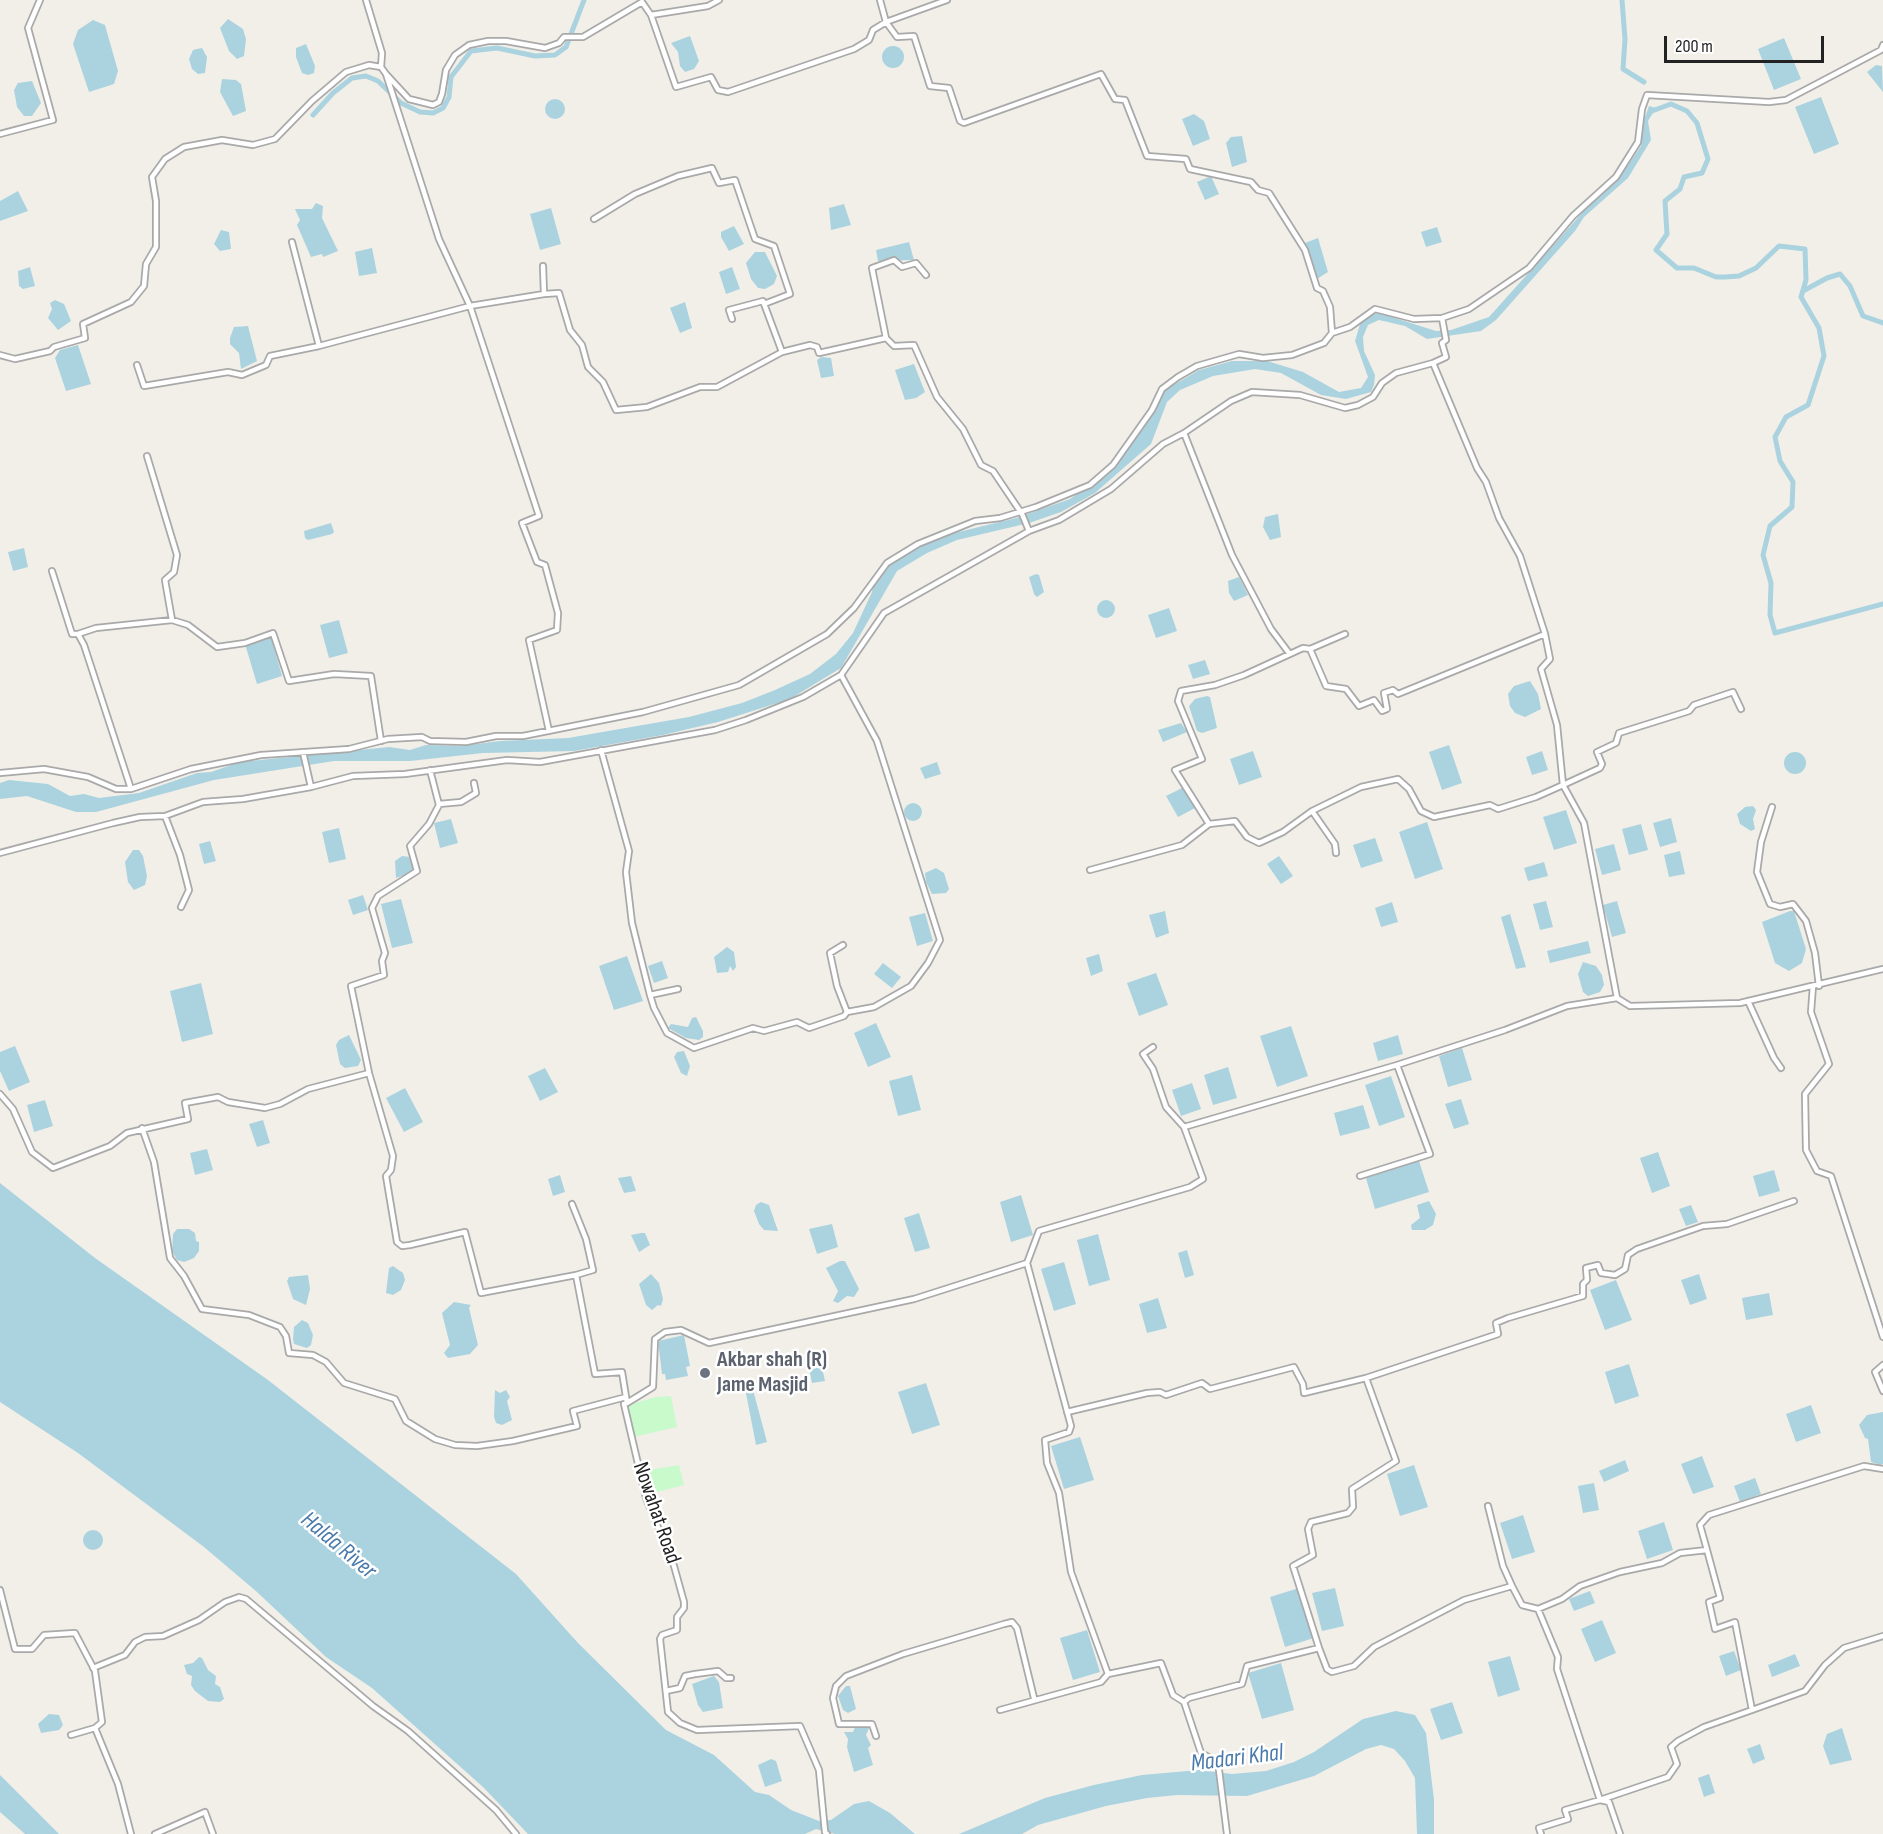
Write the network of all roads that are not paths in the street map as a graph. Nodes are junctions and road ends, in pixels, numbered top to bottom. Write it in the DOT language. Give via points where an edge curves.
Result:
graph roads {
  1 [pos="40,0"];
  2 [pos="366,0"];
  3 [pos="719,0"];
  4 [pos="880,0"];
  5 [pos="947,0"];
  6 [pos="651,15"];
  7 [pos="886,22"];
  8 [pos="1883,45"];
  9 [pos="381,67"];
  10 [pos="386,74"];
  11 [pos="0,134"];
  12 [pos="594,219"];
  13 [pos="292,242"];
  14 [pos="543,266"];
  15 [pos="926,275"];
  16 [pos="544,294"];
  17 [pos="764,304"];
  18 [pos="470,306"];
  19 [pos="1442,318"];
  20 [pos="732,319"];
  21 [pos="1332,333"];
  22 [pos="886,338"];
  23 [pos="319,346"];
  24 [pos="782,352"];
  25 [pos="0,355"];
  26 [pos="1433,363"];
  27 [pos="137,365"];
  28 [pos="1184,433"];
  29 [pos="147,456"];
  30 [pos="1021,513"];
  31 [pos="1029,531"];
  32 [pos="52,571"];
  33 [pos="172,620"];
  34 [pos="78,634"];
  35 [pos="1345,634"];
  36 [pos="1545,634"];
  37 [pos="1310,649"];
  38 [pos="1289,653"];
  39 [pos="842,675"];
  40 [pos="1741,709"];
  41 [pos="549,731"];
  42 [pos="381,741"];
  43 [pos="601,750"];
  44 [pos="303,753"];
  45 [pos="430,770"];
  46 [pos="0,773"];
  47 [pos="474,783"];
  48 [pos="1563,785"];
  49 [pos="311,787"];
  50 [pos="130,789"];
  51 [pos="439,804"];
  52 [pos="1772,807"];
  53 [pos="1312,811"];
  54 [pos="165,816"];
  55 [pos="1209,824"];
  56 [pos="0,853"];
  57 [pos="1336,854"];
  58 [pos="1090,870"];
  59 [pos="181,907"];
  60 [pos="843,945"];
  61 [pos="1883,969"];
  62 [pos="1813,986"];
  63 [pos="1819,986"];
  64 [pos="678,989"];
  65 [pos="650,994"];
  66 [pos="1617,998"];
  67 [pos="1748,1001"];
  68 [pos="847,1012"];
  69 [pos="1154,1047"];
  70 [pos="1397,1065"];
  71 [pos="1781,1068"];
  72 [pos="369,1073"];
  73 [pos="0,1094"];
  74 [pos="1184,1127"];
  75 [pos="142,1128"];
  76 [pos="1360,1176"];
  77 [pos="1794,1201"];
  78 [pos="573,1204"];
  79 [pos="1027,1263"];
  80 [pos="576,1275"];
  81 [pos="1883,1337"];
  82 [pos="1883,1365"];
  83 [pos="1366,1378"];
  84 [pos="1883,1392"];
  85 [pos="627,1400"];
  86 [pos="1067,1412"];
  87 [pos="1883,1469"];
  88 [pos="1488,1506"];
  89 [pos="1707,1550"];
  90 [pos="1512,1586"];
  91 [pos="0,1590"];
  92 [pos="1538,1609"];
  93 [pos="1883,1636"];
  94 [pos="1319,1648"];
  95 [pos="93,1668"];
  96 [pos="1108,1674"];
  97 [pos="731,1678"];
  98 [pos="666,1691"];
  99 [pos="1034,1698"];
  100 [pos="1184,1702"];
  101 [pos="1000,1710"];
  102 [pos="1752,1710"];
  103 [pos="95,1728"];
  104 [pos="71,1735"];
  105 [pos="876,1736"];
  106 [pos="1600,1800"];
  107 [pos="826,1833"];
  108 [pos="131,1834"];
  109 [pos="155,1834"];
  110 [pos="213,1834"];
  111 [pos="516,1834"];
  112 [pos="1227,1834"];
  113 [pos="1541,1834"];
  114 [pos="1620,1834"];
  1 -- 11 [label="street" via="28,28 53,120"];
  2 -- 9 [label="street" via="382,53"];
  3 -- 6 [label="street" via="708,6"];
  4 -- 7 [label="street"];
  5 -- 7 [label="street"];
  6 -- 7 [label="street" via="675,87 711,77 718,90 728,92 854,49"];
  6 -- 10 [label="street" via="642,2 584,37 564,37 545,48 506,41 470,45 455,56 446,70 442,94 433,105 409,99"];
  7 -- 21 [label="street" via="897,37 914,36 930,86 949,88 960,122 964,123 1101,74 1115,99 1125,100 1147,156 1186,159 1190,169 1251,182 1258,190 1269,193 1305,250 1317,288 1323,291 1330,308"];
  8 -- 19 [label="street" via="1881,50 1786,100 1647,95 1638,142 1616,177 1574,216 1528,268 1470,309"];
  9 -- 10 [label="street"];
  9 -- 25 [label="street" via="369,65 346,72 275,140 253,145 222,140 184,147 165,159 152,177 156,247 146,264 144,285 131,302 83,324 85,338 15,359"];
  10 -- 18 [label="street" via="439,239"];
  12 -- 17 [label="street" via="635,194 678,176 712,168 718,183 735,180 756,239 774,246 790,294"];
  13 -- 23 [label="street"];
  14 -- 16 [label="street"];
  15 -- 22 [label="street" via="916,263 902,267 894,260 872,268"];
  16 -- 18 [label="street"];
  16 -- 24 [label="street" via="559,293 570,330 582,345 588,367 603,382 616,410 647,406 700,387 717,387"];
  17 -- 20 [label="street" via="763,301 729,310"];
  17 -- 24 [label="street"];
  18 -- 23 [label="street"];
  18 -- 41 [label="street" via="540,516 522,523 537,562 545,565 558,613 557,630 529,640"];
  19 -- 21 [label="street" via="1414,319 1375,309 1350,327"];
  19 -- 26 [label="street" via="1446,357"];
  21 -- 30 [label="street" via="1324,343 1292,355 1263,358 1239,354 1186,372 1161,389 1152,410 1113,465 1090,485"];
  22 -- 24 [label="street" via="819,353 817,347 810,345"];
  22 -- 30 [label="street" via="894,346 914,345 937,397 963,429 981,465 993,471"];
  23 -- 27 [label="street" via="270,356 266,365 252,373 228,372 144,386"];
  26 -- 28 [label="street" via="1396,373 1382,383 1373,397 1345,408 1300,395 1252,392 1231,401"];
  26 -- 36 [label="street" via="1499,518 1520,556"];
  28 -- 31 [label="street" via="1162,444 1111,489 1059,520"];
  28 -- 38 [label="street" via="1232,555 1271,629"];
  29 -- 33 [label="street" via="177,555 174,572 165,580"];
  30 -- 31 [label="street"];
  30 -- 41 [label="street" via="975,521 918,544 887,563 855,608 827,634 739,685 643,712"];
  31 -- 39 [label="street" via="884,613"];
  32 -- 34 [label="street" via="72,634"];
  33 -- 34 [label="street" via="96,628"];
  33 -- 42 [label="street" via="188,625 217,647 273,633 289,681 334,674 371,676"];
  34 -- 50 [label="street"];
  35 -- 37 [label="street"];
  36 -- 37 [label="street" via="1398,694 1393,690 1384,693 1387,709 1382,711 1374,700 1359,706 1346,688 1326,686"];
  36 -- 48 [label="street" via="1550,659 1541,669 1557,725"];
  37 -- 38 [label="street"];
  38 -- 55 [label="street" via="1244,675 1181,691 1178,701 1202,759 1175,770"];
  39 -- 43 [label="street" via="803,697 715,730"];
  39 -- 68 [label="street" via="877,741 940,940 911,986 874,1007"];
  40 -- 48 [label="street" via="1733,692 1619,734 1616,743 1597,752 1600,768"];
  41 -- 42 [label="street" via="466,742 430,741 422,737"];
  42 -- 44 [label="street" via="349,749"];
  43 -- 45 [label="street" via="540,762 507,760"];
  43 -- 65 [label="street" via="629,851 626,872 632,923"];
  44 -- 49 [label="street"];
  44 -- 50 [label="street" via="261,755 191,769"];
  45 -- 49 [label="street" via="353,776"];
  45 -- 51 [label="street"];
  46 -- 50 [label="street" via="44,769 88,777 116,789"];
  47 -- 51 [label="street" via="476,793 461,802"];
  48 -- 53 [label="street" via="1498,809 1490,805 1434,817 1421,811 1409,789 1398,779 1361,787"];
  48 -- 66 [label="street" via="1584,823"];
  49 -- 54 [label="street" via="203,802"];
  51 -- 72 [label="street" via="429,824 410,846 417,871 378,896 372,908 386,953 382,961 384,975 351,986"];
  52 -- 63 [label="street" via="1757,872 1770,904 1793,904 1806,921"];
  53 -- 55 [label="street" via="1259,843 1247,837 1235,821"];
  53 -- 57 [label="street" via="1335,844"];
  54 -- 56 [label="street" via="140,817"];
  54 -- 59 [label="street" via="189,890"];
  55 -- 58 [label="street" via="1182,845"];
  60 -- 68 [label="street" via="830,953"];
  61 -- 63 [label="street"];
  62 -- 63 [label="street"];
  62 -- 67 [label="street"];
  62 -- 81 [label="street" via="1811,1012 1829,1064 1805,1094 1806,1150 1816,1171 1831,1176"];
  64 -- 65 [label="street"];
  65 -- 68 [label="street" via="667,1033 694,1048 753,1029 764,1031 797,1022 809,1029"];
  66 -- 67 [label="street" via="1630,1006"];
  66 -- 70 [label="street" via="1567,1006"];
  67 -- 71 [label="street"];
  69 -- 74 [label="street" via="1143,1053 1154,1069 1166,1107"];
  70 -- 74 [label="street"];
  70 -- 76 [label="street" via="1430,1154"];
  72 -- 75 [label="street" via="308,1089 265,1108 218,1097 185,1103 188,1119"];
  72 -- 80 [label="street" via="393,1156 386,1176 398,1245 465,1232 481,1293"];
  73 -- 75 [label="street" via="10,1104 32,1152 53,1168 110,1146 127,1132"];
  74 -- 79 [label="street" via="1203,1179 1190,1187 1039,1231"];
  75 -- 85 [label="street" via="154,1162 170,1258 202,1309 249,1315 279,1327 286,1336 289,1353 313,1355 326,1362 344,1383 395,1399 406,1421 435,1439 455,1445 513,1442 577,1426 573,1411"];
  77 -- 83 [label="street" via="1637,1249 1628,1255 1625,1269 1615,1275 1601,1273 1598,1265 1586,1268 1583,1296 1508,1318 1496,1323 1498,1334"];
  78 -- 80 [label="street" via="593,1270"];
  79 -- 85 [label="street" via="914,1299 709,1342 681,1330 665,1332 655,1339 653,1387"];
  79 -- 86 [label="street"];
  80 -- 85 [label="street, Nowahat Road" via="595,1374 622,1372"];
  82 -- 84 [label="street" via="1875,1372"];
  83 -- 86 [label="street" via="1304,1393 1294,1367 1210,1389 1202,1383 1166,1395 1147,1393"];
  83 -- 94 [label="street" via="1396,1461 1352,1489 1353,1507 1348,1513 1311,1522 1308,1529 1313,1555 1293,1566"];
  85 -- 98 [label="street, Nowahat Road" via="624,1404 646,1498 684,1602 677,1617 677,1630 660,1639"];
  86 -- 96 [label="street" via="1069,1432 1045,1440 1047,1463 1059,1493 1071,1572"];
  87 -- 89 [label="street" via="1863,1466 1709,1515 1700,1525"];
  88 -- 90 [label="street"];
  89 -- 92 [label="street" via="1680,1553 1662,1563 1620,1572 1580,1586"];
  89 -- 102 [label="street" via="1720,1598 1709,1602 1715,1629 1735,1622"];
  90 -- 92 [label="street" via="1522,1605"];
  90 -- 94 [label="street" via="1464,1600 1374,1647 1354,1666 1332,1672"];
  91 -- 95 [label="street" via="15,1649 32,1649 44,1635 75,1633"];
  92 -- 106 [label="street" via="1558,1658 1557,1669"];
  93 -- 102 [label="street" via="1844,1648 1805,1691"];
  94 -- 100 [label="street" via="1247,1666 1242,1684"];
  95 -- 103 [label="street" via="102,1722"];
  95 -- 111 [label="street" via="125,1655 145,1637 163,1636 199,1620 225,1602 246,1599 408,1731 496,1810"];
  96 -- 99 [label="street" via="1092,1685 1053,1697"];
  96 -- 100 [label="street" via="1161,1663 1173,1695"];
  97 -- 98 [label="street" via="718,1671 685,1676 680,1688"];
  98 -- 107 [label="street, Nowahat Road" via="668,1712 680,1723 697,1730 800,1726 819,1770"];
  99 -- 101 [label="street"];
  99 -- 105 [label="street" via="1017,1628 1012,1622 903,1654 846,1676 836,1686 833,1698 839,1724 872,1724"];
  100 -- 112 [label="street" via="1201,1753 1218,1761"];
  102 -- 106 [label="street" via="1678,1741 1671,1747 1677,1764 1668,1777"];
  103 -- 104 [label="street"];
  103 -- 108 [label="street" via="118,1784"];
  106 -- 113 [label="street" via="1565,1810 1568,1819 1539,1828"];
  106 -- 114 [label="street" via="1609,1802"];
  109 -- 110 [label="street" via="205,1812"];
}
